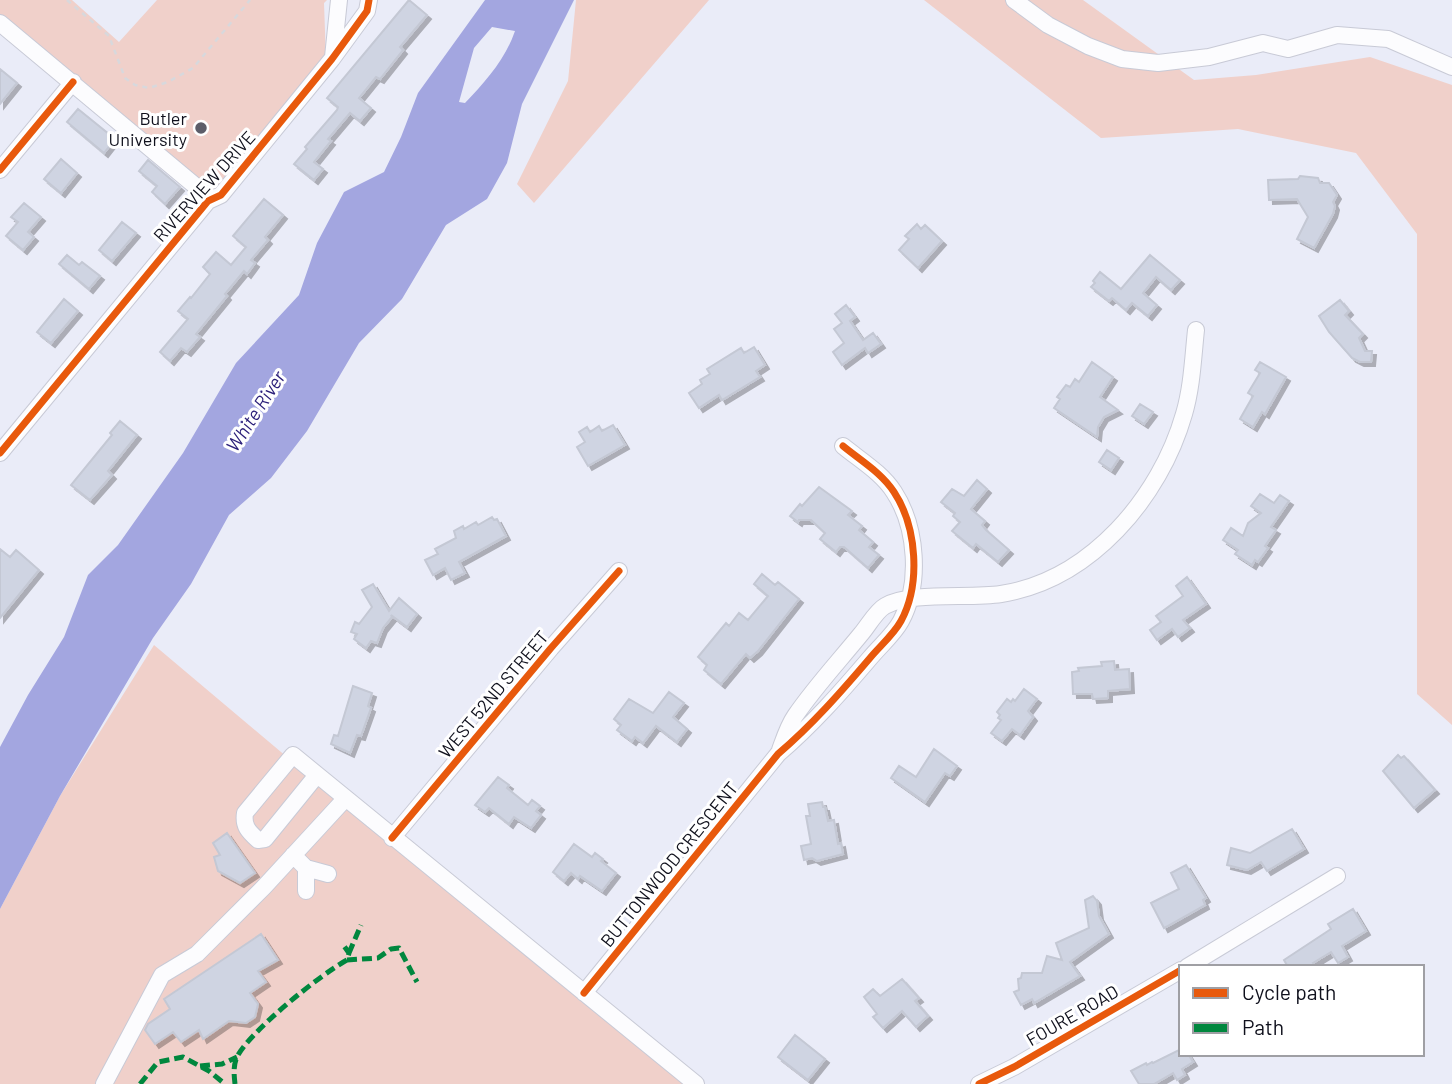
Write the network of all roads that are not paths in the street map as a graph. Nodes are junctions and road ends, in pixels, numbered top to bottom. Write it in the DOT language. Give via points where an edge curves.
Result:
graph roads {
  1 [pos="338,0"];
  2 [pos="369,0"];
  3 [pos="1014,0"];
  4 [pos="0,23"];
  5 [pos="332,59"];
  6 [pos="1452,67"];
  7 [pos="73,82"];
  8 [pos="0,170"];
  9 [pos="211,199"];
  10 [pos="1196,330"];
  11 [pos="843,446"];
  12 [pos="0,453"];
  13 [pos="619,571"];
  14 [pos="911,598"];
  15 [pos="778,754"];
  16 [pos="317,775"];
  17 [pos="345,799"];
  18 [pos="392,838"];
  19 [pos="293,855"];
  20 [pos="306,868"];
  21 [pos="328,874"];
  22 [pos="1337,876"];
  23 [pos="306,891"];
  24 [pos="1190,965"];
  25 [pos="1179,971"];
  26 [pos="584,993"];
  27 [pos="104,1084"];
  28 [pos="696,1084"];
  29 [pos="979,1084"];
  1 -- 5 [label="street"];
  2 -- 5 [label="street, RIVERVIEW DRIVE" via="367,11"];
  3 -- 6 [label="street" via="1048,25 1122,59 1158,64 1263,43 1288,49 1336,35 1388,39"];
  4 -- 7 [label="street"];
  5 -- 9 [label="street, RIVERVIEW DRIVE" via="221,195"];
  7 -- 8 [label="street"];
  7 -- 9 [label="street"];
  9 -- 12 [label="street, RIVERVIEW DRIVE"];
  10 -- 14 [label="street" via="1189,392 1173,445 1144,495 1106,542 1067,570 1018,590 977,597"];
  11 -- 14 [label="street" via="884,480 904,511 913,546"];
  13 -- 18 [label="street, WEST 52ND STREET"];
  14 -- 15 [label="street" via="901,622 812,725"];
  14 -- 15 [label="street" via="884,606 793,718"];
  15 -- 26 [label="street, BUTTONWOOD CRESCENT"];
  16 -- 16 [label="street" via="293,755 245,813 243,823 248,832 258,840 265,839"];
  16 -- 17 [label="street"];
  17 -- 18 [label="street"];
  17 -- 19 [label="street"];
  18 -- 26 [label="street"];
  19 -- 20 [label="street"];
  19 -- 27 [label="street" via="197,954 162,975"];
  20 -- 21 [label="street"];
  20 -- 23 [label="street"];
  22 -- 24 [label="street"];
  25 -- 29 [label="street, FOURE ROAD"];
  26 -- 28 [label="street"];
}
